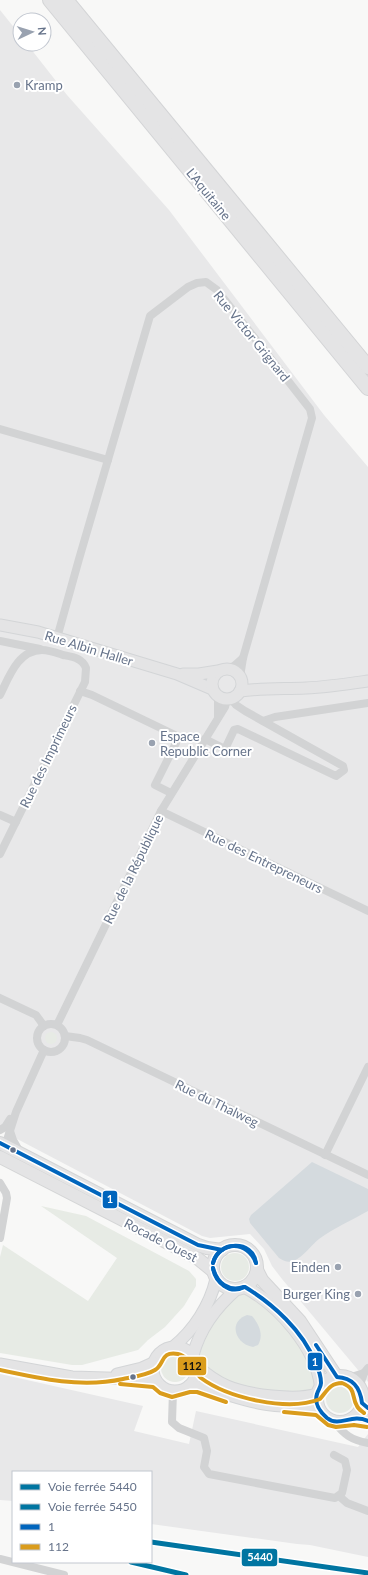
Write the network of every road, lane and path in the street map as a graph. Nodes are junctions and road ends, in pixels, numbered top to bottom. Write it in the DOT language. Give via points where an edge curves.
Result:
graph roads {
  1 [pos="50,0"];
  2 [pos="66,0"];
  3 [pos="368,368"];
  4 [pos="368,388"];
  5 [pos="0,429"];
  6 [pos="108,460"];
  7 [pos="0,625"];
  8 [pos="57,638"];
  9 [pos="0,641"];
  10 [pos="42,650"];
  11 [pos="243,658"];
  12 [pos="223,670"];
  13 [pos="177,674"];
  14 [pos="368,681"];
  15 [pos="233,690"];
  16 [pos="80,691"];
  17 [pos="0,695"];
  18 [pos="368,703"];
  19 [pos="263,721"];
  20 [pos="205,739"];
  21 [pos="171,793"];
  22 [pos="161,811"];
  23 [pos="0,815"];
  24 [pos="16,822"];
  25 [pos="0,854"];
  26 [pos="368,911"];
  27 [pos="0,998"];
  28 [pos="57,1025"];
  29 [pos="44,1026"];
  30 [pos="65,1036"];
  31 [pos="44,1050"];
  32 [pos="368,1067"];
  33 [pos="5,1129"];
  34 [pos="1,1144"];
  35 [pos="21,1154"];
  36 [pos="325,1155"];
  37 [pos="0,1157"];
  38 [pos="368,1175"];
  39 [pos="0,1183"];
  40 [pos="0,1238"];
  41 [pos="222,1250"];
  42 [pos="257,1270"];
  43 [pos="215,1275"];
  44 [pos="241,1288"];
  45 [pos="173,1347"];
  46 [pos="194,1360"];
  47 [pos="0,1364"];
  48 [pos="153,1364"];
  49 [pos="366,1370"];
  50 [pos="342,1377"];
  51 [pos="86,1378"];
  52 [pos="156,1381"];
  53 [pos="189,1386"];
  54 [pos="359,1388"];
  55 [pos="319,1390"];
  56 [pos="173,1391"];
  57 [pos="365,1406"];
  58 [pos="320,1409"];
  59 [pos="354,1418"];
  60 [pos="368,1421"];
  61 [pos="334,1422"];
  62 [pos="368,1443"];
  63 [pos="334,1455"];
  64 [pos="339,1496"];
  65 [pos="368,1511"];
  66 [pos="0,1559"];
  67 [pos="12,1562"];
  68 [pos="16,1563"];
  69 [pos="64,1575"];
  1 -- 4 [label="highway, L'Aquitaine"];
  2 -- 3 [label="highway, L'Aquitaine"];
  5 -- 6 [label="street"];
  6 -- 8 [label="street, Rue Victor Grignard"];
  6 -- 11 [label="street, Rue Victor Grignard" via="150,316 188,287 206,282 212,285 310,409 312,418"];
  7 -- 8 [label="main road, Rue Albin Haller"];
  8 -- 13 [label="main road, Rue Albin Haller"];
  9 -- 10 [label="street"];
  10 -- 16 [label="street, Rue des Imprimeurs" via="79,659 86,666 87,671"];
  10 -- 17 [label="street" via="30,653 18,661"];
  11 -- 12 [label="street" via="234,666"];
  11 -- 15 [label="street, Rue Victor Grignard"];
  12 -- 13 [label="main road"];
  12 -- 15 [label="main road" via="235,671"];
  12 -- 15 [label="main road" via="213,676 211,682"];
  13 -- 15 [label="main road"];
  14 -- 15 [label="main road" via="313,688"];
  15 -- 19 [label="street" via="241,708"];
  15 -- 20 [label="street, Rue de la République"];
  16 -- 21 [label="street" via="175,736 176,743 155,785"];
  16 -- 24 [label="street, Rue des Imprimeurs"];
  18 -- 19 [label="street"];
  19 -- 20 [label="street" via="343,766 344,770 336,776 238,729 234,730 225,749"];
  20 -- 21 [label="street, Rue de la République"];
  21 -- 22 [label="street, Rue de la République"];
  22 -- 26 [label="street, Rue des Entrepreneurs"];
  22 -- 28 [label="street, Rue de la République"];
  23 -- 24 [label="street"];
  24 -- 25 [label="street, Rue des Imprimeurs"];
  27 -- 29 [label="street" via="36,1015"];
  28 -- 29 [label="street"];
  28 -- 30 [label="street" via="64,1031"];
  29 -- 31 [label="street" via="38,1035 39,1045"];
  30 -- 31 [label="street" via="60,1049 53,1052"];
  30 -- 36 [label="street, Rue du Thalweg" via="87,1040"];
  31 -- 33 [label="street" via="16,1112"];
  32 -- 36 [label="street"];
  33 -- 34 [label="street"];
  33 -- 35 [label="street"];
  34 -- 35 [label="main road, Rocade Ouest"];
  35 -- 41 [label="main road, Rocade Ouest" via="198,1245"];
  36 -- 38 [label="street, Rue du Thalweg"];
  37 -- 43 [label="main road, Rocade Ouest" via="197,1258"];
  39 -- 40 [label="street" via="6,1198"];
  41 -- 42 [label="main road" via="234,1245 246,1248 255,1257"];
  41 -- 43 [label="main road" via="214,1259"];
  42 -- 44 [label="main road" via="251,1283"];
  42 -- 50 [label="main road" via="262,1280 300,1321"];
  43 -- 44 [label="main road" via="225,1287"];
  43 -- 45 [label="main road" via="213,1292 198,1320"];
  44 -- 46 [label="main road" via="214,1313 200,1336"];
  44 -- 55 [label="main road" via="266,1300 296,1332 311,1354 319,1372"];
  45 -- 46 [label="main road" via="184,1349"];
  45 -- 48 [label="main road" via="157,1355"];
  46 -- 53 [label="main road" via="195,1377"];
  46 -- 55 [label="main road" via="215,1379 240,1390 296,1398 308,1397"];
  47 -- 51 [label="main road"];
  48 -- 51 [label="main road" via="127,1372"];
  48 -- 52 [label="main road"];
  49 -- 50 [label="street"];
  49 -- 54 [label="street"];
  50 -- 54 [label="main road" via="355,1382"];
  50 -- 55 [label="main road" via="328,1379"];
  51 -- 52 [label="main road"];
  52 -- 56 [label="main road" via="163,1388"];
  53 -- 56 [label="main road"];
  53 -- 58 [label="main road" via="198,1386 264,1404"];
  54 -- 57 [label="main road"];
  55 -- 58 [label="main road" via="317,1401"];
  56 -- 64 [label="street" via="172,1422 179,1428 204,1438 207,1451 204,1467 209,1474 331,1498"];
  57 -- 59 [label="main road"];
  58 -- 61 [label="main road" via="325,1417"];
  59 -- 60 [label="main road"];
  59 -- 61 [label="main road"];
  61 -- 62 [label="street" via="352,1439"];
  63 -- 64 [label="street" via="347,1465"];
  64 -- 65 [label="street" via="347,1503"];
  66 -- 67 [label="street"];
  68 -- 69 [label="street"];
}
